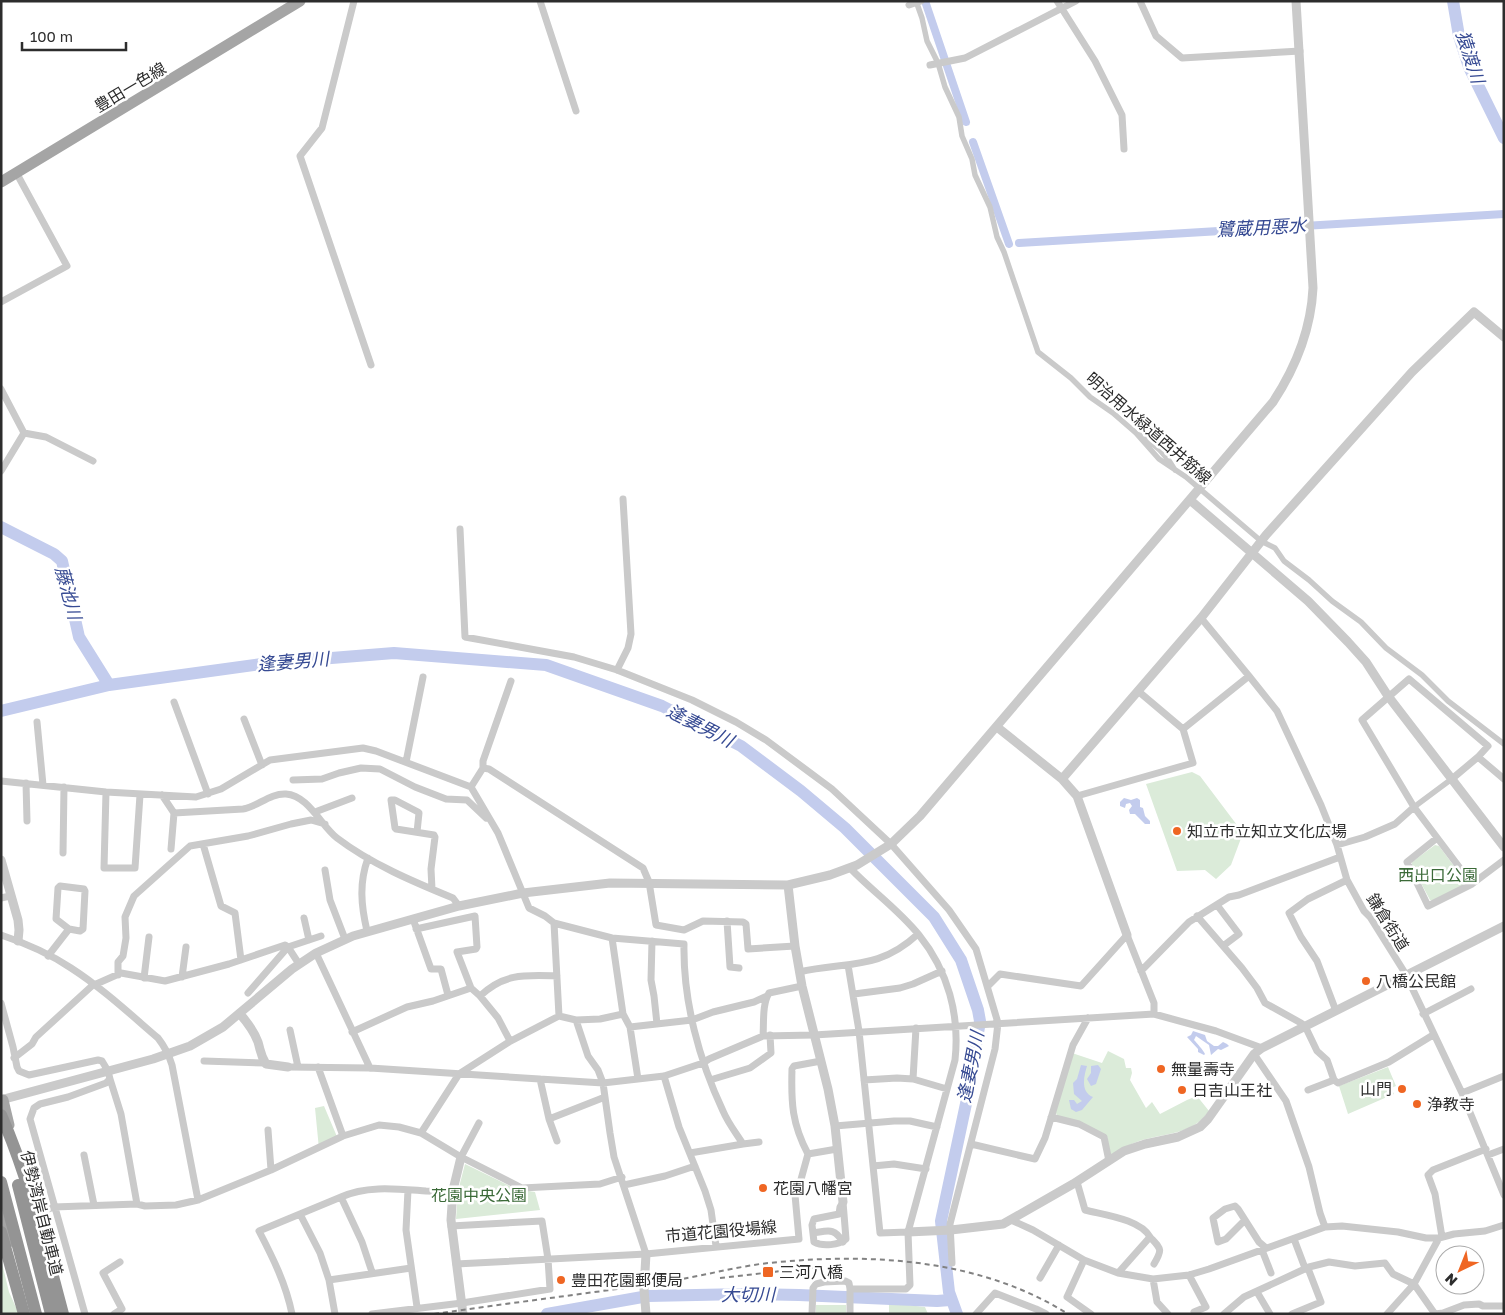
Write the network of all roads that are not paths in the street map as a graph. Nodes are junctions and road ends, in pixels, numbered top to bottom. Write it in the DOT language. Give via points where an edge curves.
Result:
graph roads {
  1 [pos="300,1"];
  2 [pos="354,1"];
  3 [pos="540,1"];
  4 [pos="916,1"];
  5 [pos="921,1"];
  6 [pos="1057,1"];
  7 [pos="1076,1"];
  8 [pos="1140,1"];
  9 [pos="1296,1"];
  10 [pos="909,5"];
  11 [pos="1062,8"];
  12 [pos="1300,51"];
  13 [pos="940,63"];
  14 [pos="576,111"];
  15 [pos="1124,149"];
  16 [pos="17,174"];
  17 [pos="1,182"];
  18 [pos="1,302"];
  19 [pos="1504,337"];
  20 [pos="371,365"];
  21 [pos="1,389"];
  22 [pos="24,433"];
  23 [pos="93,461"];
  24 [pos="1,472"];
  25 [pos="1200,489"];
  26 [pos="624,499"];
  27 [pos="1190,500"];
  28 [pos="460,529"];
  29 [pos="1261,541"];
  30 [pos="1251,554"];
  31 [pos="1201,618"];
  32 [pos="617,670"];
  33 [pos="1249,676"];
  34 [pos="423,677"];
  35 [pos="511,681"];
  36 [pos="1138,691"];
  37 [pos="1388,696"];
  38 [pos="174,702"];
  39 [pos="244,719"];
  40 [pos="37,722"];
  41 [pos="997,727"];
  42 [pos="1183,728"];
  43 [pos="1504,744"];
  44 [pos="1478,757"];
  45 [pos="406,762"];
  46 [pos="262,765"];
  47 [pos="483,768"];
  48 [pos="1453,778"];
  49 [pos="1062,779"];
  50 [pos="1504,779"];
  51 [pos="292,780"];
  52 [pos="1,781"];
  53 [pos="26,783"];
  54 [pos="43,785"];
  55 [pos="64,787"];
  56 [pos="471,787"];
  57 [pos="106,792"];
  58 [pos="208,794"];
  59 [pos="140,795"];
  60 [pos="162,796"];
  61 [pos="1077,796"];
  62 [pos="352,798"];
  63 [pos="1414,807"];
  64 [pos="315,812"];
  65 [pos="174,813"];
  66 [pos="27,821"];
  67 [pos="325,824"];
  68 [pos="494,825"];
  69 [pos="418,832"];
  70 [pos="1437,838"];
  71 [pos="1502,842"];
  72 [pos="203,844"];
  73 [pos="1337,845"];
  74 [pos="888,846"];
  75 [pos="170,849"];
  76 [pos="63,853"];
  77 [pos="1340,857"];
  78 [pos="368,858"];
  79 [pos="1,860"];
  80 [pos="1504,860"];
  81 [pos="853,867"];
  82 [pos="325,870"];
  83 [pos="1347,880"];
  84 [pos="649,882"];
  85 [pos="1472,884"];
  86 [pos="788,885"];
  87 [pos="432,889"];
  88 [pos="523,893"];
  89 [pos="6,897"];
  90 [pos="1217,905"];
  91 [pos="459,906"];
  92 [pos="1197,916"];
  93 [pos="304,918"];
  94 [pos="413,919"];
  95 [pos="727,921"];
  96 [pos="554,923"];
  97 [pos="1504,926"];
  98 [pos="69,928"];
  99 [pos="416,929"];
  100 [pos="684,930"];
  101 [pos="367,931"];
  102 [pos="918,934"];
  103 [pos="1,935"];
  104 [pos="1127,935"];
  105 [pos="321,936"];
  106 [pos="149,938"];
  107 [pos="612,938"];
  108 [pos="345,939"];
  109 [pos="18,940"];
  110 [pos="309,940"];
  111 [pos="652,941"];
  112 [pos="684,944"];
  113 [pos="795,946"];
  114 [pos="1223,946"];
  115 [pos="186,947"];
  116 [pos="288,947"];
  117 [pos="316,953"];
  118 [pos="48,956"];
  119 [pos="240,960"];
  120 [pos="299,964"];
  121 [pos="848,965"];
  122 [pos="739,968"];
  123 [pos="942,971"];
  124 [pos="1141,971"];
  125 [pos="799,972"];
  126 [pos="118,975"];
  127 [pos="557,976"];
  128 [pos="182,977"];
  129 [pos="1405,977"];
  130 [pos="144,978"];
  131 [pos="94,985"];
  132 [pos="802,986"];
  133 [pos="988,986"];
  134 [pos="471,988"];
  135 [pos="1470,989"];
  136 [pos="248,993"];
  137 [pos="854,994"];
  138 [pos="448,995"];
  139 [pos="480,996"];
  140 [pos="767,996"];
  141 [pos="1,1003"];
  142 [pos="1336,1011"];
  143 [pos="240,1014"];
  144 [pos="622,1014"];
  145 [pos="1154,1014"];
  146 [pos="1423,1014"];
  147 [pos="560,1016"];
  148 [pos="1088,1018"];
  149 [pos="576,1020"];
  150 [pos="692,1020"];
  151 [pos="996,1023"];
  152 [pos="657,1024"];
  153 [pos="956,1026"];
  154 [pos="1305,1026"];
  155 [pos="630,1027"];
  156 [pos="916,1028"];
  157 [pos="290,1030"];
  158 [pos="859,1031"];
  159 [pos="352,1032"];
  160 [pos="814,1035"];
  161 [pos="1433,1035"];
  162 [pos="767,1036"];
  163 [pos="510,1041"];
  164 [pos="1262,1048"];
  165 [pos="169,1054"];
  166 [pos="1254,1054"];
  167 [pos="14,1058"];
  168 [pos="204,1061"];
  169 [pos="821,1061"];
  170 [pos="265,1063"];
  171 [pos="704,1064"];
  172 [pos="293,1067"];
  173 [pos="318,1067"];
  174 [pos="370,1068"];
  175 [pos="459,1074"];
  176 [pos="109,1075"];
  177 [pos="664,1076"];
  178 [pos="1503,1078"];
  179 [pos="540,1079"];
  180 [pos="638,1079"];
  181 [pos="913,1079"];
  182 [pos="710,1080"];
  183 [pos="864,1080"];
  184 [pos="1334,1080"];
  185 [pos="603,1083"];
  186 [pos="947,1089"];
  187 [pos="1308,1090"];
  188 [pos="1462,1093"];
  189 [pos="605,1097"];
  190 [pos="2,1101"];
  191 [pos="1,1115"];
  192 [pos="1051,1117"];
  193 [pos="549,1119"];
  194 [pos="1,1120"];
  195 [pos="479,1123"];
  196 [pos="868,1123"];
  197 [pos="835,1126"];
  198 [pos="938,1128"];
  199 [pos="268,1130"];
  200 [pos="421,1133"];
  201 [pos="343,1136"];
  202 [pos="557,1141"];
  203 [pos="759,1142"];
  204 [pos="743,1144"];
  205 [pos="970,1144"];
  206 [pos="837,1149"];
  207 [pos="1504,1149"];
  208 [pos="1487,1152"];
  209 [pos="690,1153"];
  210 [pos="808,1154"];
  211 [pos="84,1155"];
  212 [pos="461,1157"];
  213 [pos="1109,1161"];
  214 [pos="695,1166"];
  215 [pos="873,1166"];
  216 [pos="926,1169"];
  217 [pos="272,1170"];
  218 [pos="622,1177"];
  219 [pos="1,1182"];
  220 [pos="1077,1182"];
  221 [pos="624,1185"];
  222 [pos="408,1190"];
  223 [pos="453,1193"];
  224 [pos="1504,1195"];
  225 [pos="341,1196"];
  226 [pos="198,1200"];
  227 [pos="843,1202"];
  228 [pos="137,1204"];
  229 [pos="94,1206"];
  230 [pos="54,1207"];
  231 [pos="46,1210"];
  232 [pos="300,1214"];
  233 [pos="839,1214"];
  234 [pos="1,1215"];
  235 [pos="845,1220"];
  236 [pos="1011,1220"];
  237 [pos="1245,1220"];
  238 [pos="451,1226"];
  239 [pos="1504,1226"];
  240 [pos="1325,1227"];
  241 [pos="949,1230"];
  242 [pos="1,1232"];
  243 [pos="908,1232"];
  244 [pos="813,1233"];
  245 [pos="1150,1237"];
  246 [pos="1441,1238"];
  247 [pos="1294,1239"];
  248 [pos="1,1242"];
  249 [pos="842,1242"];
  250 [pos="1059,1245"];
  251 [pos="716,1246"];
  252 [pos="1264,1249"];
  253 [pos="646,1254"];
  254 [pos="548,1259"];
  255 [pos="1084,1260"];
  256 [pos="120,1262"];
  257 [pos="952,1262"];
  258 [pos="456,1264"];
  259 [pos="1154,1264"];
  260 [pos="411,1268"];
  261 [pos="1305,1268"];
  262 [pos="372,1272"];
  263 [pos="1118,1273"];
  264 [pos="1271,1273"];
  265 [pos="1189,1275"];
  266 [pos="1040,1278"];
  267 [pos="1153,1279"];
  268 [pos="329,1280"];
  269 [pos="1414,1284"];
  270 [pos="850,1289"];
  271 [pos="1257,1292"];
  272 [pos="462,1303"];
  273 [pos="1504,1306"];
  274 [pos="417,1307"];
  275 [pos="1194,1312"];
  276 [pos="24,1314"];
  277 [pos="28,1314"];
  278 [pos="36,1314"];
  279 [pos="51,1314"];
  280 [pos="59,1314"];
  281 [pos="85,1314"];
  282 [pos="114,1314"];
  283 [pos="292,1314"];
  284 [pos="335,1314"];
  285 [pos="372,1314"];
  286 [pos="463,1314"];
  287 [pos="646,1314"];
  288 [pos="812,1314"];
  289 [pos="850,1314"];
  290 [pos="976,1314"];
  291 [pos="1046,1314"];
  292 [pos="1091,1314"];
  293 [pos="1168,1314"];
  294 [pos="1224,1314"];
  295 [pos="1270,1314"];
  296 [pos="1292,1314"];
  297 [pos="1387,1314"];
  298 [pos="1435,1314"];
  1 -- 16 [label="main road, 豊田一色線"];
  2 -- 20 [label="street" via="322,128 300,156"];
  3 -- 14 [label="street"];
  4 -- 13 [label="street, 明治用水緑道西井筋線" via="927,41"];
  5 -- 10 [label="street"];
  6 -- 11 [label="street"];
  7 -- 11 [label="street"];
  8 -- 12 [label="street" via="1156,36 1182,58"];
  9 -- 12 [label="street"];
  11 -- 13 [label="street" via="965,58"];
  11 -- 15 [label="street" via="1095,61 1122,115"];
  12 -- 25 [label="street" via="1311,226 1312,310 1297,359 1285,384"];
  13 -- 25 [label="street, 明治用水緑道西井筋線" via="948,97 959,117 975,175 990,207 999,243 1038,352 1136,433 1153,453"];
  16 -- 17 [label="main road, 豊田一色線"];
  16 -- 18 [label="street" via="67,266"];
  19 -- 29 [label="street" via="1474,312 1412,372"];
  21 -- 22 [label="street"];
  22 -- 23 [label="street" via="46,437"];
  22 -- 24 [label="street"];
  25 -- 27 [label="street"];
  25 -- 29 [label="street, 明治用水緑道西井筋線"];
  26 -- 32 [label="street" via="631,634"];
  27 -- 30 [label="street"];
  27 -- 41 [label="street"];
  28 -- 32 [label="street" via="465,637 574,657"];
  29 -- 30 [label="street"];
  29 -- 43 [label="street, 明治用水緑道西井筋線" via="1275,548 1284,561 1361,622 1448,701"];
  30 -- 31 [label="street"];
  30 -- 37 [label="street" via="1328,620 1366,662"];
  31 -- 33 [label="street, 鎌倉街道"];
  31 -- 36 [label="street"];
  32 -- 74 [label="street" via="692,700 766,740 832,789"];
  33 -- 42 [label="street"];
  33 -- 73 [label="street, 鎌倉街道" via="1279,716"];
  34 -- 45 [label="street"];
  35 -- 47 [label="street"];
  36 -- 42 [label="street"];
  36 -- 49 [label="street"];
  37 -- 44 [label="street" via="1409,678 1488,746"];
  37 -- 48 [label="street"];
  37 -- 63 [label="street" via="1362,720"];
  38 -- 58 [label="street"];
  39 -- 46 [label="street"];
  40 -- 54 [label="street"];
  41 -- 49 [label="street"];
  41 -- 74 [label="street" via="920,816"];
  42 -- 61 [label="street" via="1193,763"];
  44 -- 48 [label="street"];
  44 -- 50 [label="street"];
  45 -- 46 [label="street" via="363,748 270,760"];
  45 -- 56 [label="street"];
  46 -- 58 [label="street"];
  47 -- 56 [label="street"];
  47 -- 84 [label="street" via="627,856 643,868"];
  48 -- 63 [label="street"];
  48 -- 71 [label="street"];
  49 -- 61 [label="street"];
  51 -- 68 [label="street" via="322,779 361,768 380,769 415,787 446,798 467,800"];
  52 -- 53 [label="street"];
  53 -- 54 [label="street"];
  53 -- 66 [label="street"];
  54 -- 55 [label="street"];
  55 -- 57 [label="street"];
  55 -- 76 [label="street"];
  56 -- 68 [label="street"];
  57 -- 59 [label="street"];
  57 -- 59 [label="street" via="104,868 135,868"];
  58 -- 60 [label="street"];
  59 -- 60 [label="street"];
  60 -- 65 [label="street"];
  61 -- 104 [label="street"];
  62 -- 64 [label="street"];
  63 -- 70 [label="street"];
  63 -- 73 [label="street" via="1395,824"];
  64 -- 65 [label="street" via="306,803 286,794 248,808"];
  64 -- 67 [label="street"];
  65 -- 75 [label="street"];
  67 -- 72 [label="street" via="310,820"];
  67 -- 78 [label="street" via="336,837"];
  68 -- 88 [label="street"];
  69 -- 69 [label="street" via="395,828 391,800 418,812"];
  69 -- 87 [label="street" via="435,837"];
  70 -- 85 [label="street"];
  70 -- 85 [label="street" via="1406,862 1428,906"];
  72 -- 119 [label="street" via="221,906 235,913"];
  72 -- 126 [label="street" via="190,846 134,896 125,917 126,938 123,956 118,962"];
  73 -- 77 [label="street, 鎌倉街道"];
  74 -- 81 [label="street"];
  74 -- 133 [label="street" via="957,920 976,949"];
  77 -- 83 [label="street, 鎌倉街道"];
  77 -- 90 [label="street" via="1229,897"];
  78 -- 87 [label="street"];
  78 -- 101 [label="street" via="361,888"];
  79 -- 89 [label="street"];
  80 -- 85 [label="street"];
  81 -- 86 [label="street"];
  81 -- 102 [label="street"];
  82 -- 108 [label="street" via="330,900"];
  83 -- 129 [label="street, 鎌倉街道"];
  83 -- 142 [label="street" via="1308,899 1289,913 1317,960"];
  84 -- 86 [label="street"];
  84 -- 88 [label="street"];
  84 -- 100 [label="street" via="656,925"];
  86 -- 113 [label="street"];
  87 -- 91 [label="street" via="453,898"];
  88 -- 91 [label="street"];
  88 -- 96 [label="street" via="529,908"];
  89 -- 109 [label="street" via="18,920"];
  90 -- 92 [label="street"];
  90 -- 114 [label="street" via="1239,934"];
  91 -- 94 [label="street"];
  92 -- 114 [label="street"];
  92 -- 124 [label="street" via="1179,930"];
  93 -- 110 [label="street"];
  94 -- 99 [label="street"];
  94 -- 101 [label="street"];
  95 -- 100 [label="street" via="703,921"];
  95 -- 113 [label="street" via="745,922 748,949"];
  95 -- 122 [label="street" via="730,967"];
  96 -- 107 [label="street"];
  96 -- 127 [label="street"];
  97 -- 129 [label="street"];
  98 -- 98 [label="street" via="83,929 85,891 60,886 56,919"];
  98 -- 118 [label="street"];
  99 -- 134 [label="street" via="475,916 476,949 457,952"];
  99 -- 138 [label="street" via="431,969 441,969"];
  100 -- 112 [label="street"];
  101 -- 108 [label="street"];
  102 -- 121 [label="street" via="881,959"];
  102 -- 123 [label="street"];
  103 -- 109 [label="street"];
  104 -- 124 [label="street"];
  104 -- 133 [label="street" via="1081,986 1000,974"];
  105 -- 110 [label="street"];
  106 -- 130 [label="street"];
  107 -- 111 [label="street"];
  107 -- 144 [label="street"];
  108 -- 117 [label="street"];
  109 -- 118 [label="street"];
  110 -- 116 [label="street"];
  111 -- 112 [label="street"];
  111 -- 152 [label="street" via="651,980"];
  112 -- 150 [label="street" via="684,968"];
  113 -- 125 [label="street"];
  114 -- 154 [label="street" via="1265,1003"];
  115 -- 128 [label="street"];
  116 -- 119 [label="street" via="285,945"];
  116 -- 120 [label="street"];
  116 -- 136 [label="street"];
  117 -- 120 [label="street"];
  117 -- 159 [label="street"];
  118 -- 131 [label="street"];
  119 -- 128 [label="street"];
  120 -- 143 [label="street"];
  121 -- 125 [label="street"];
  121 -- 137 [label="street"];
  123 -- 137 [label="street" via="900,988"];
  123 -- 153 [label="street" via="952,997"];
  124 -- 145 [label="street" via="1154,1003"];
  125 -- 132 [label="street"];
  126 -- 130 [label="street"];
  126 -- 131 [label="street"];
  127 -- 139 [label="street" via="514,976 488,988"];
  127 -- 147 [label="street"];
  128 -- 130 [label="street" via="161,981"];
  129 -- 142 [label="street"];
  129 -- 146 [label="street, 鎌倉街道"];
  131 -- 165 [label="street" via="158,1038"];
  131 -- 167 [label="street"];
  132 -- 140 [label="street"];
  132 -- 160 [label="street"];
  133 -- 151 [label="street"];
  134 -- 138 [label="street"];
  134 -- 139 [label="street"];
  135 -- 146 [label="street"];
  137 -- 158 [label="street"];
  138 -- 159 [label="street" via="407,1006"];
  139 -- 163 [label="street" via="498,1018"];
  140 -- 150 [label="street"];
  140 -- 162 [label="street" via="764,1016"];
  141 -- 167 [label="street"];
  142 -- 154 [label="street"];
  143 -- 165 [label="street" via="212,1034"];
  143 -- 170 [label="street" via="253,1031"];
  144 -- 149 [label="street"];
  144 -- 155 [label="street"];
  145 -- 148 [label="street"];
  145 -- 164 [label="street"];
  146 -- 161 [label="street, 鎌倉街道"];
  147 -- 149 [label="street"];
  147 -- 163 [label="street"];
  148 -- 151 [label="street"];
  148 -- 192 [label="street" via="1073,1045"];
  149 -- 185 [label="street" via="588,1056"];
  150 -- 152 [label="street"];
  150 -- 171 [label="street"];
  151 -- 153 [label="street"];
  151 -- 205 [label="street" via="995,1049"];
  152 -- 155 [label="street"];
  153 -- 156 [label="street"];
  153 -- 186 [label="street" via="957,1041"];
  154 -- 164 [label="street"];
  154 -- 184 [label="street" via="1317,1051 1327,1060"];
  155 -- 180 [label="street"];
  156 -- 158 [label="street"];
  156 -- 181 [label="street"];
  157 -- 172 [label="street"];
  158 -- 160 [label="street"];
  158 -- 183 [label="street"];
  159 -- 174 [label="street"];
  160 -- 162 [label="street"];
  160 -- 169 [label="street"];
  161 -- 184 [label="street" via="1389,1062 1338,1083"];
  161 -- 188 [label="street, 鎌倉街道"];
  162 -- 171 [label="street" via="709,1059"];
  162 -- 182 [label="street" via="771,1053 750,1068"];
  163 -- 175 [label="street"];
  164 -- 166 [label="street"];
  165 -- 176 [label="street"];
  165 -- 226 [label="street"];
  166 -- 213 [label="street" via="1200,1127 1178,1137 1124,1151"];
  166 -- 240 [label="street" via="1286,1101"];
  167 -- 176 [label="street" via="19,1071 26,1075 102,1060"];
  168 -- 170 [label="street"];
  169 -- 197 [label="street"];
  169 -- 210 [label="street" via="792,1069 794,1117"];
  170 -- 172 [label="street"];
  171 -- 177 [label="street"];
  171 -- 182 [label="street"];
  172 -- 173 [label="street"];
  173 -- 174 [label="street"];
  173 -- 201 [label="street"];
  174 -- 175 [label="street"];
  175 -- 179 [label="street"];
  175 -- 200 [label="street"];
  176 -- 190 [label="street" via="72,1080"];
  176 -- 228 [label="street" via="121,1114"];
  176 -- 230 [label="street" via="106,1083 98,1087 40,1104 31,1112 30,1123"];
  177 -- 180 [label="street"];
  177 -- 209 [label="street"];
  178 -- 188 [label="street"];
  179 -- 185 [label="street"];
  179 -- 193 [label="street"];
  180 -- 185 [label="street"];
  181 -- 183 [label="street"];
  181 -- 186 [label="street"];
  182 -- 204 [label="street" via="723,1113"];
  183 -- 196 [label="street"];
  184 -- 187 [label="street"];
  185 -- 189 [label="street"];
  186 -- 198 [label="street"];
  188 -- 208 [label="street, 鎌倉街道"];
  189 -- 193 [label="street"];
  189 -- 218 [label="street" via="614,1156"];
  190 -- 280 [label="main road"];
  191 -- 280 [label="highway, bridge" via="15,1146 45,1247"];
  192 -- 205 [label="street" via="1035,1159"];
  192 -- 213 [label="street" via="1079,1124 1104,1137"];
  193 -- 202 [label="street"];
  194 -- 279 [label="highway, 伊勢湾岸自動車道, bridge"];
  195 -- 212 [label="street"];
  196 -- 197 [label="street"];
  196 -- 198 [label="street" via="910,1121"];
  196 -- 215 [label="street"];
  197 -- 206 [label="street"];
  198 -- 216 [label="street"];
  199 -- 217 [label="street"];
  200 -- 201 [label="street" via="378,1125"];
  200 -- 212 [label="street"];
  201 -- 217 [label="street"];
  203 -- 204 [label="street"];
  204 -- 209 [label="street"];
  205 -- 241 [label="street"];
  206 -- 210 [label="street"];
  206 -- 227 [label="street"];
  207 -- 208 [label="street"];
  208 -- 224 [label="street, 鎌倉街道"];
  208 -- 246 [label="street" via="1433,1170 1428,1175 1435,1194"];
  209 -- 214 [label="street"];
  210 -- 251 [label="street, 市道花園役場線" via="795,1194 799,1239"];
  211 -- 229 [label="street"];
  212 -- 218 [label="street" via="522,1188 600,1184"];
  212 -- 223 [label="street"];
  213 -- 220 [label="street"];
  214 -- 221 [label="street"];
  214 -- 251 [label="street" via="711,1210"];
  215 -- 216 [label="street" via="894,1164"];
  215 -- 243 [label="street" via="880,1233"];
  216 -- 243 [label="street"];
  217 -- 226 [label="street"];
  218 -- 221 [label="street"];
  219 -- 278 [label="highway, 伊勢湾岸自動車道, bridge"];
  220 -- 236 [label="street"];
  220 -- 245 [label="street" via="1085,1210 1120,1217 1146,1230"];
  221 -- 253 [label="street"];
  222 -- 223 [label="street"];
  222 -- 225 [label="street" via="370,1189"];
  222 -- 260 [label="street" via="406,1230"];
  223 -- 238 [label="street"];
  225 -- 232 [label="street"];
  225 -- 262 [label="street"];
  226 -- 228 [label="street" via="176,1205"];
  227 -- 233 [label="street"];
  227 -- 235 [label="street"];
  228 -- 229 [label="street"];
  229 -- 230 [label="street"];
  230 -- 231 [label="street"];
  230 -- 281 [label="street"];
  232 -- 268 [label="street" via="320,1253"];
  232 -- 283 [label="street" via="259,1231 282,1277"];
  233 -- 235 [label="street"];
  233 -- 244 [label="street" via="814,1219"];
  234 -- 277 [label="main road"];
  235 -- 249 [label="street" via="846,1239"];
  236 -- 241 [label="street" via="1003,1224"];
  236 -- 250 [label="street"];
  237 -- 237 [label="street" via="1235,1206 1213,1218 1218,1242 1226,1239"];
  237 -- 252 [label="street"];
  238 -- 254 [label="street" via="542,1221"];
  238 -- 258 [label="street"];
  239 -- 246 [label="street"];
  240 -- 246 [label="street" via="1342,1226"];
  240 -- 247 [label="street"];
  241 -- 243 [label="street"];
  241 -- 257 [label="street"];
  242 -- 276 [label="highway"];
  243 -- 270 [label="street" via="909,1287"];
  244 -- 249 [label="street" via="832,1230"];
  244 -- 249 [label="street" via="814,1242 819,1245"];
  245 -- 259 [label="street" via="1161,1252"];
  245 -- 263 [label="street"];
  246 -- 269 [label="street"];
  247 -- 252 [label="street"];
  247 -- 261 [label="street"];
  248 -- 276 [label="main road" via="13,1290"];
  250 -- 255 [label="street"];
  250 -- 266 [label="street"];
  251 -- 253 [label="street, 市道花園役場線"];
  252 -- 264 [label="street"];
  252 -- 265 [label="street"];
  253 -- 254 [label="street, 市道花園役場線"];
  253 -- 287 [label="street"];
  254 -- 258 [label="street, 市道花園役場線"];
  254 -- 272 [label="street" via="550,1289"];
  255 -- 263 [label="street"];
  255 -- 292 [label="street" via="1067,1297"];
  256 -- 282 [label="street" via="103,1273 122,1309"];
  258 -- 272 [label="street"];
  260 -- 262 [label="street"];
  260 -- 274 [label="street"];
  261 -- 269 [label="street" via="1329,1262 1354,1266 1385,1263 1393,1274"];
  261 -- 271 [label="street"];
  261 -- 296 [label="street" via="1321,1302"];
  262 -- 268 [label="street"];
  263 -- 267 [label="street"];
  265 -- 267 [label="street"];
  265 -- 275 [label="street" via="1206,1307"];
  267 -- 293 [label="street" via="1158,1302"];
  268 -- 284 [label="street"];
  269 -- 297 [label="street"];
  269 -- 298 [label="street"];
  270 -- 288 [label="street" via="846,1281 816,1284"];
  270 -- 289 [label="street"];
  271 -- 294 [label="street" via="1244,1297"];
  271 -- 295 [label="street"];
  272 -- 274 [label="street"];
  272 -- 286 [label="street"];
  273 -- 298 [label="street" via="1464,1305"];
  274 -- 285 [label="street"];
  290 -- 291 [label="street" via="995,1293"];
}
